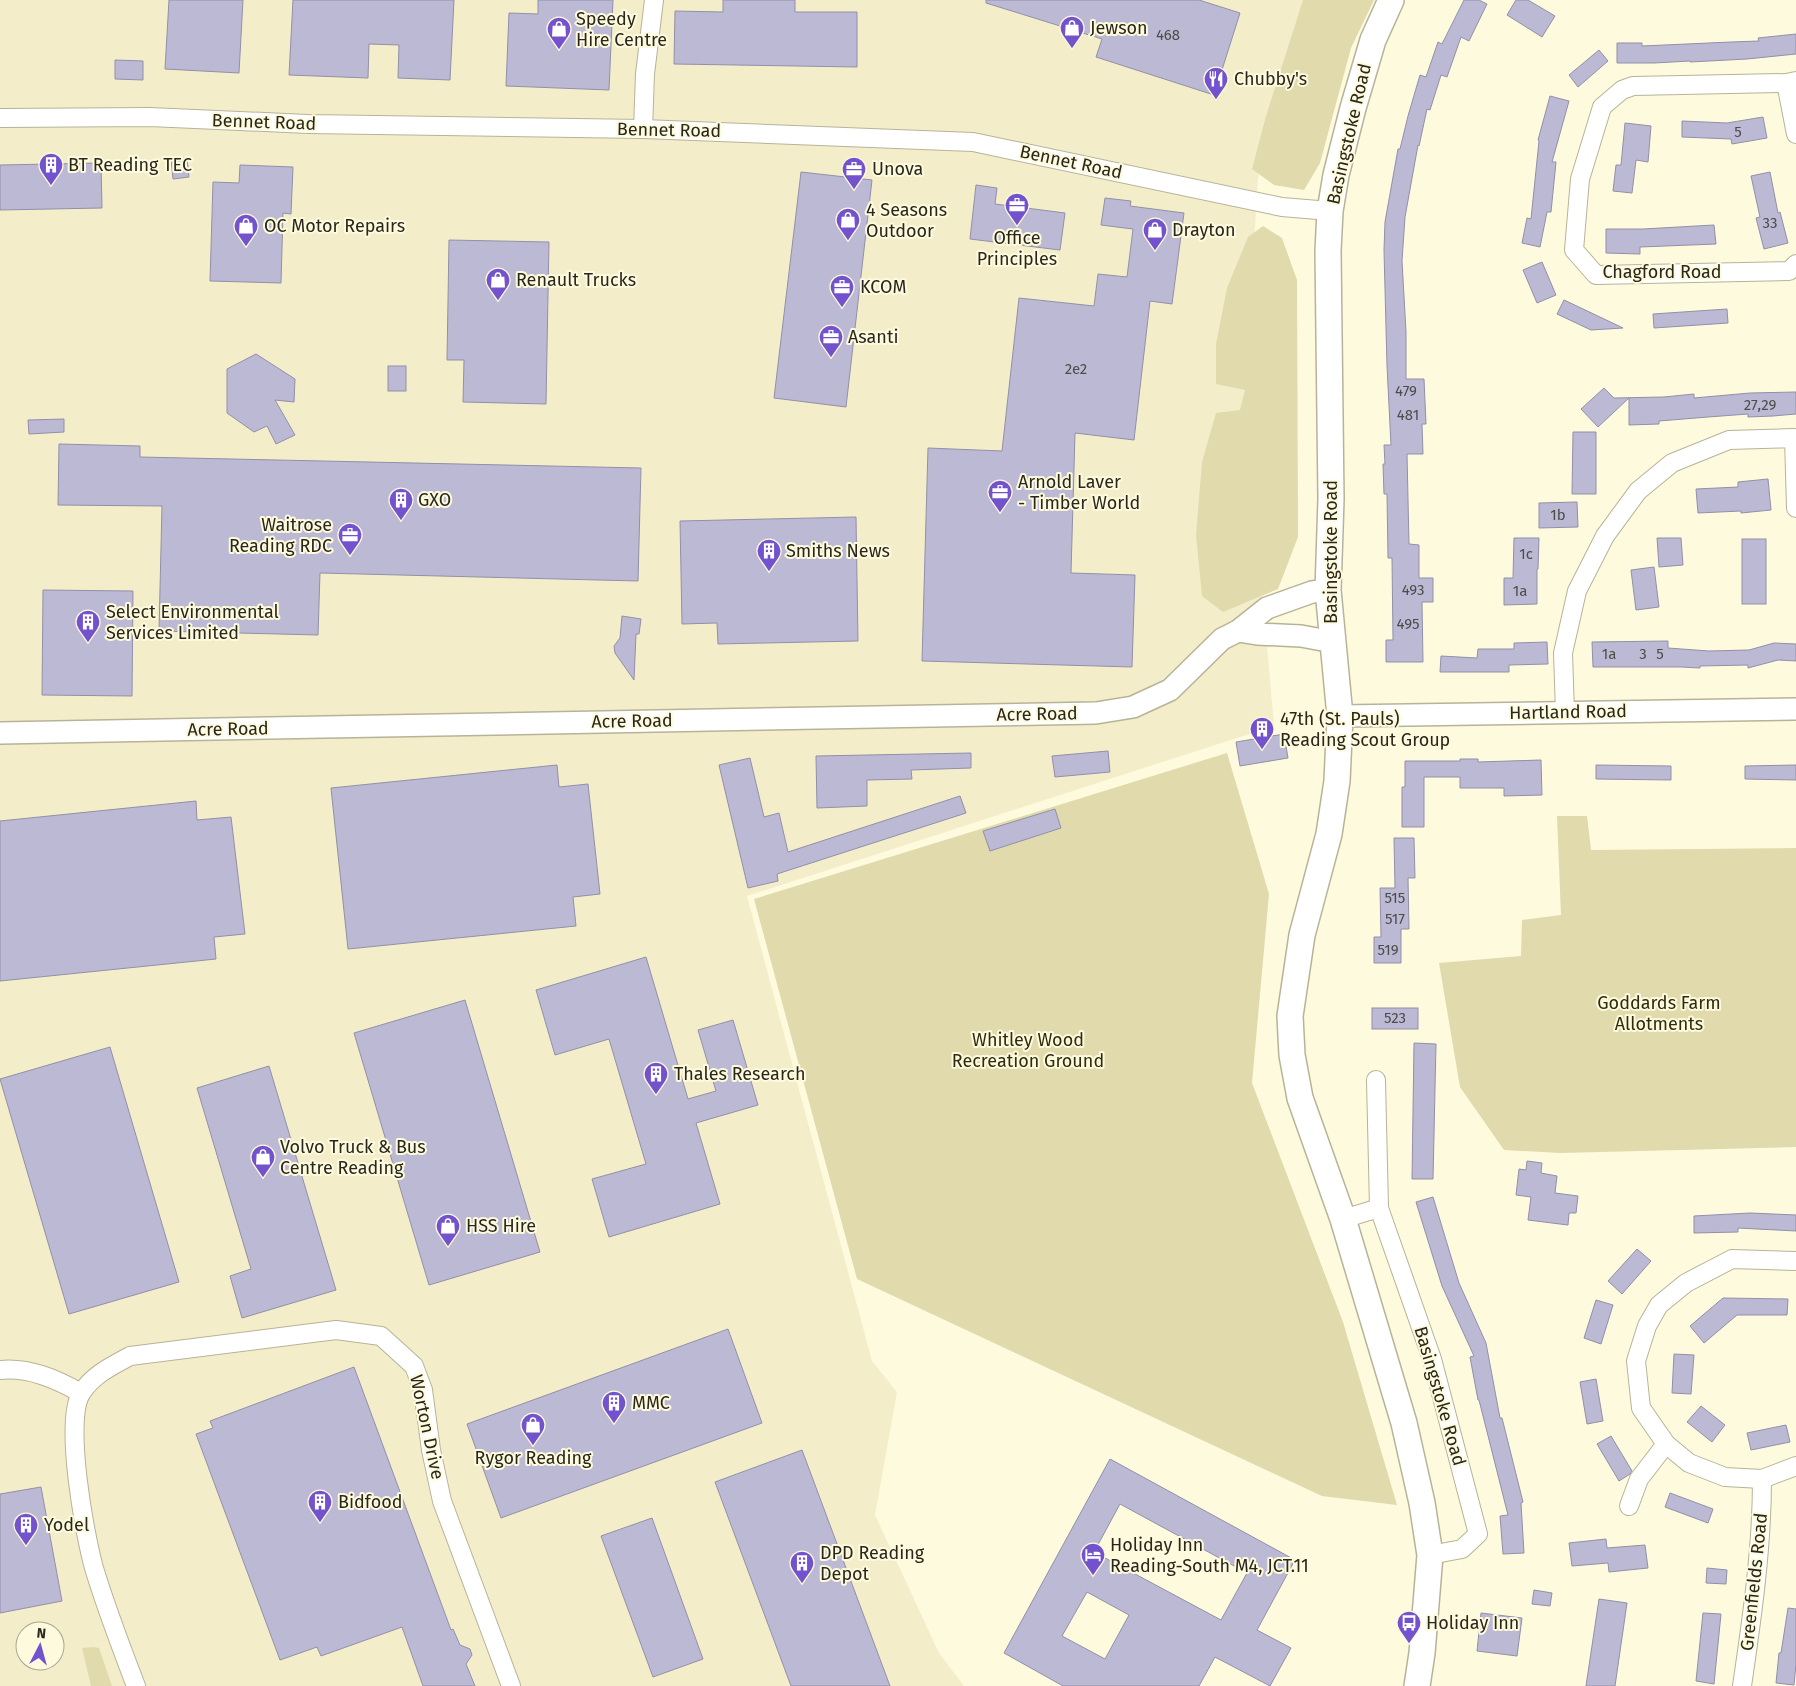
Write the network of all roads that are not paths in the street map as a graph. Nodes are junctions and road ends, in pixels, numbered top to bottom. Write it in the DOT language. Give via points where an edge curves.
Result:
graph roads {
  1 [pos="654,0"];
  2 [pos="1391,0"];
  3 [pos="1791,82"];
  4 [pos="0,118"];
  5 [pos="643,129"];
  6 [pos="1796,134"];
  7 [pos="1330,211"];
  8 [pos="1796,264"];
  9 [pos="1795,438"];
  10 [pos="1796,508"];
  11 [pos="1328,590"];
  12 [pos="1238,631"];
  13 [pos="1333,642"];
  14 [pos="1796,708"];
  15 [pos="1565,712"];
  16 [pos="1340,716"];
  17 [pos="0,734"];
  18 [pos="1376,1080"];
  19 [pos="1379,1208"];
  20 [pos="1343,1219"];
  21 [pos="1796,1261"];
  22 [pos="0,1370"];
  23 [pos="81,1393"];
  24 [pos="1666,1444"];
  25 [pos="1796,1466"];
  26 [pos="1762,1479"];
  27 [pos="1628,1506"];
  28 [pos="1430,1554"];
  29 [pos="136,1686"];
  30 [pos="511,1686"];
  31 [pos="1417,1686"];
  32 [pos="1742,1686"];
  1 -- 5 [label="street" via="645,74"];
  2 -- 7 [label="main road, Basingstoke Road" via="1372,40 1336,175"];
  3 -- 6 [label="street, Chagford Road"];
  3 -- 8 [label="street, Chagford Road" via="1633,86 1622,90 1602,106 1580,179 1574,250 1596,275 1788,271"];
  4 -- 5 [label="street, Bennet Road" via="150,117 308,124"];
  5 -- 7 [label="street, Bennet Road" via="973,142 1282,207"];
  7 -- 11 [label="main road, Basingstoke Road" via="1331,499"];
  9 -- 10 [label="street"];
  9 -- 15 [label="street" via="1729,440 1672,463 1638,492 1605,536 1577,591 1563,654"];
  11 -- 12 [label="street, Acre Road" via="1312,592 1267,608"];
  11 -- 13 [label="main road, Basingstoke Road"];
  12 -- 13 [label="street"];
  12 -- 17 [label="street, Acre Road" via="1222,639 1170,690 1133,708 1096,713"];
  13 -- 16 [label="main road, Basingstoke Road"];
  14 -- 15 [label="street, Hartland Road"];
  15 -- 16 [label="street, Hartland Road"];
  16 -- 20 [label="main road, Basingstoke Road" via="1337,781 1329,834 1302,935 1290,1016 1292,1055 1300,1098"];
  18 -- 19 [label="street, Basingstoke Road"];
  19 -- 20 [label="street"];
  19 -- 28 [label="street, Basingstoke Road" via="1432,1359 1478,1534 1462,1550"];
  20 -- 28 [label="main road, Basingstoke Road" via="1404,1423"];
  21 -- 24 [label="street" via="1732,1259 1686,1283 1659,1305 1647,1326 1636,1361 1641,1408"];
  22 -- 23 [label="street" via="31,1372"];
  23 -- 29 [label="street, Worton Drive" via="74,1420 81,1500 94,1565"];
  23 -- 30 [label="street, Worton Drive" via="101,1372 130,1356 336,1330 381,1336 414,1366 423,1390 442,1501"];
  24 -- 26 [label="street" via="1689,1463 1725,1477"];
  24 -- 27 [label="street" via="1639,1479"];
  25 -- 26 [label="street"];
  26 -- 32 [label="street, Greenfields Road" via="1762,1513"];
  28 -- 31 [label="main road, Basingstoke Road"];
}
